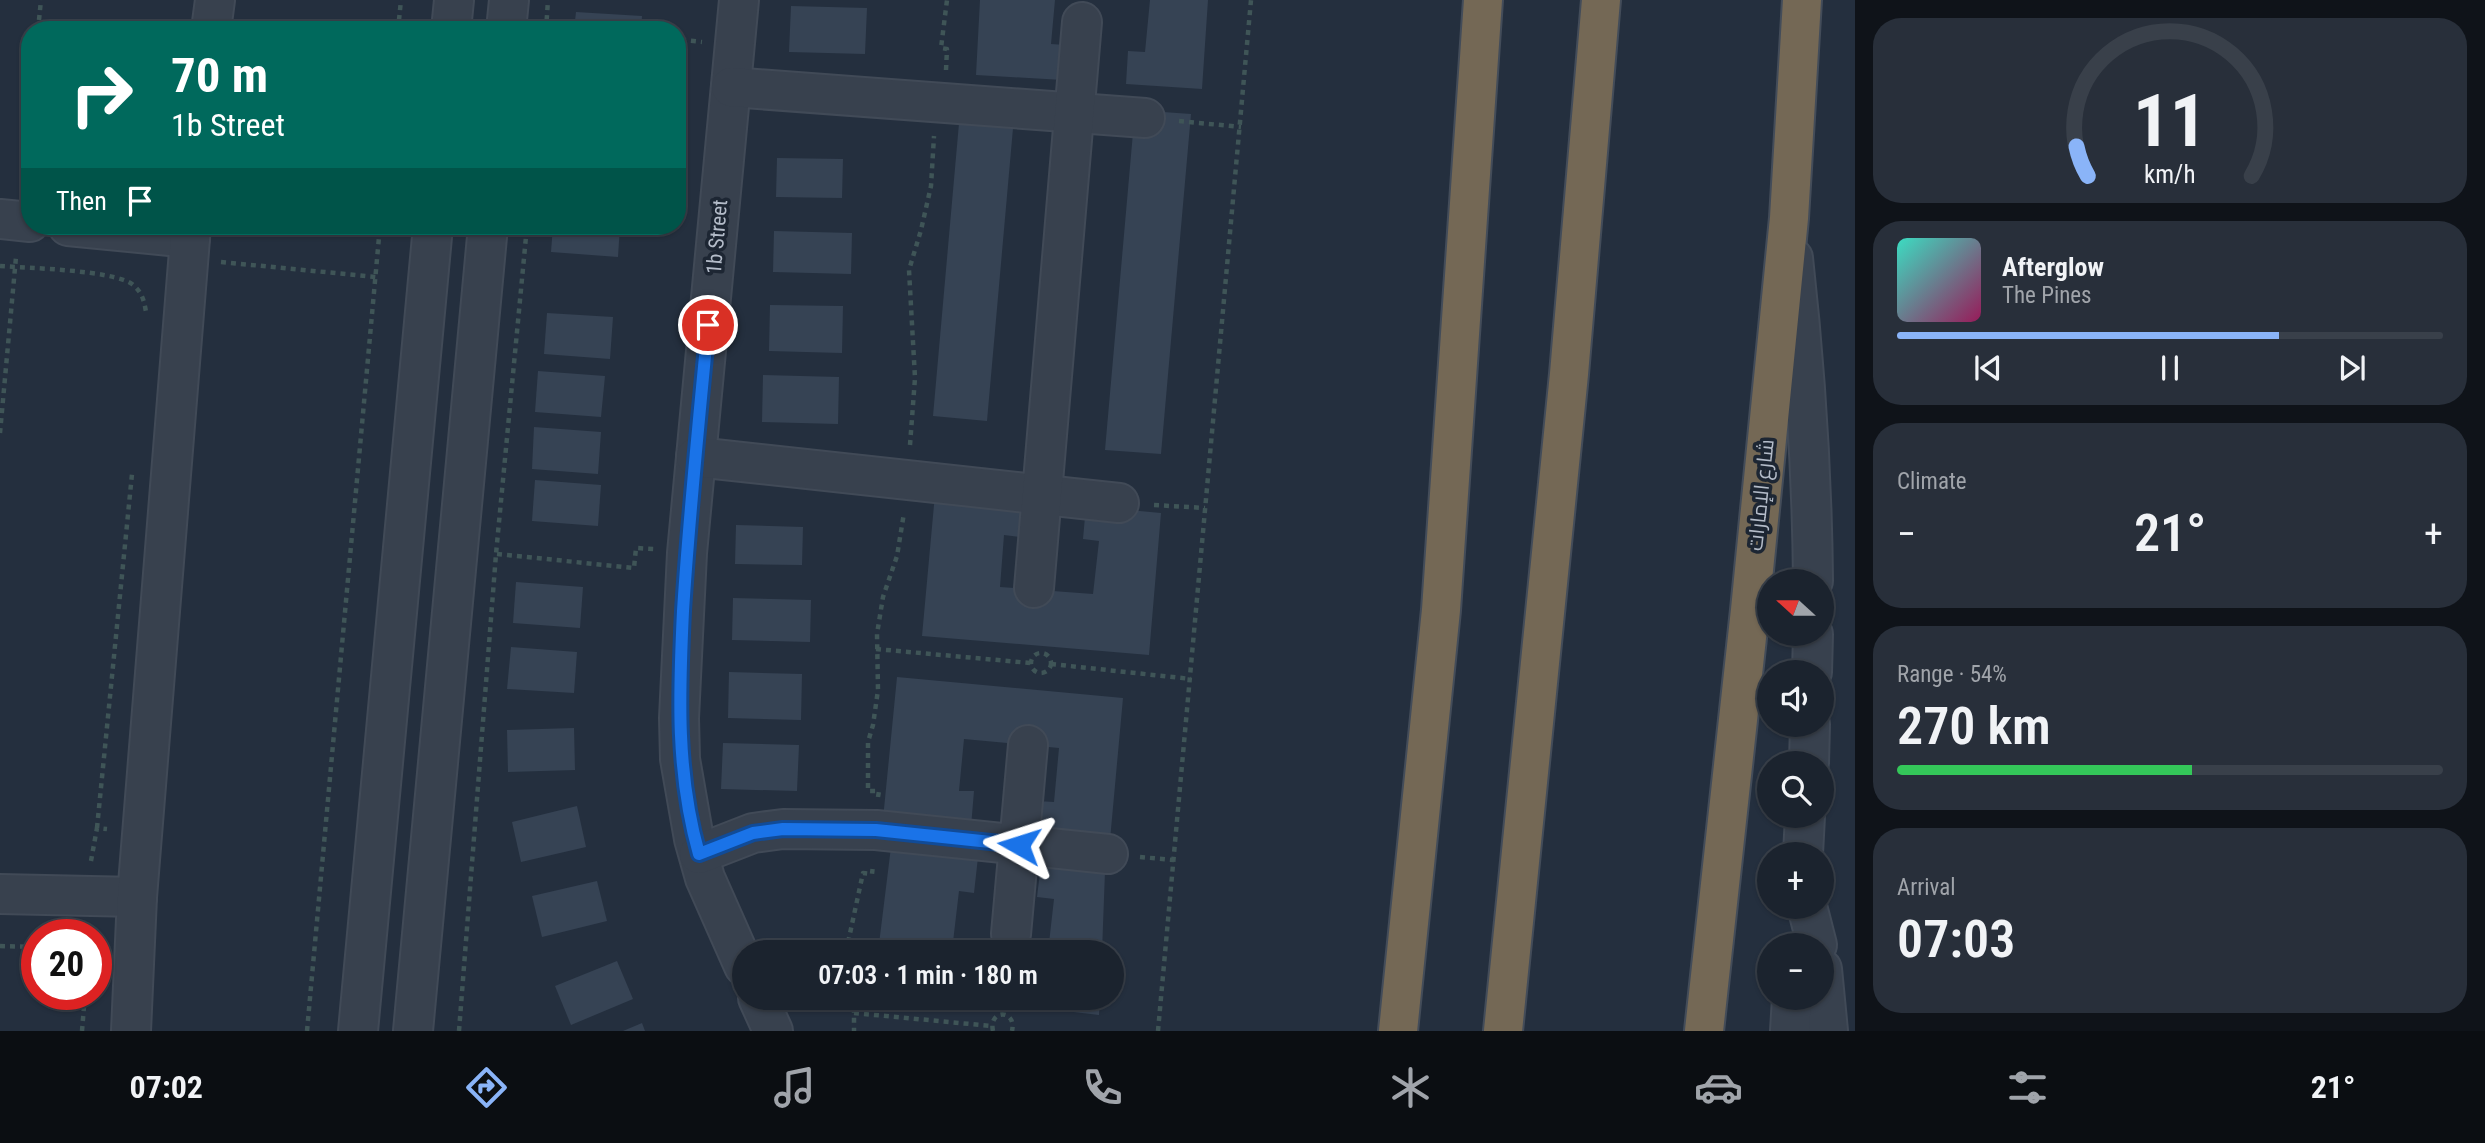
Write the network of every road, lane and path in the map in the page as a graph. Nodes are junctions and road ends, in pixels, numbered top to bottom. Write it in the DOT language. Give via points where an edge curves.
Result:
graph roads {
  1 [pos="41,0"];
  2 [pos="215,0"];
  3 [pos="401,0"];
  4 [pos="454,0"];
  5 [pos="509,0"];
  6 [pos="548,0"];
  7 [pos="739,0"];
  8 [pos="1251,0"];
  9 [pos="1483,0"];
  10 [pos="1601,0"];
  11 [pos="1802,0"];
  12 [pos="39,21"];
  13 [pos="213,21"];
  14 [pos="399,21"];
  15 [pos="453,21"];
  16 [pos="507,21"];
  17 [pos="547,21"];
  18 [pos="1082,22"];
  19 [pos="731,87"];
  20 [pos="1074,112"];
  21 [pos="1145,118"];
  22 [pos="1241,127"];
  23 [pos="21,189"];
  24 [pos="1789,218"];
  25 [pos="17,221"];
  26 [pos="142,235"];
  27 [pos="379,235"];
  28 [pos="432,235"];
  29 [pos="487,235"];
  30 [pos="526,235"];
  31 [pos="200,242"];
  32 [pos="0,266"];
  33 [pos="15,267"];
  34 [pos="376,277"];
  35 [pos="147,323"];
  36 [pos="0,433"];
  37 [pos="696,457"];
  38 [pos="132,473"];
  39 [pos="1042,495"];
  40 [pos="1119,503"];
  41 [pos="1205,509"];
  42 [pos="687,552"];
  43 [pos="496,554"];
  44 [pos="1813,569"];
  45 [pos="1034,587"];
  46 [pos="876,649"];
  47 [pos="1030,663"];
  48 [pos="1051,664"];
  49 [pos="1191,679"];
  50 [pos="1028,746"];
  51 [pos="97,828"];
  52 [pos="142,831"];
  53 [pos="1019,845"];
  54 [pos="699,854"];
  55 [pos="1108,854"];
  56 [pos="88,864"];
  57 [pos="0,894"];
  58 [pos="137,897"];
  59 [pos="1011,934"];
  60 [pos="732,940"];
  61 [pos="0,946"];
  62 [pos="21,947"];
  63 [pos="84,1010"];
  64 [pos="763,1010"];
  65 [pos="854,1010"];
  66 [pos="1791,1010"];
  67 [pos="1826,1010"];
  68 [pos="854,1013"];
  69 [pos="992,1028"];
  70 [pos="82,1031"];
  71 [pos="131,1031"];
  72 [pos="307,1031"];
  73 [pos="358,1031"];
  74 [pos="413,1031"];
  75 [pos="458,1031"];
  76 [pos="773,1031"];
  77 [pos="854,1031"];
  78 [pos="1012,1031"];
  79 [pos="1158,1031"];
  80 [pos="1398,1031"];
  81 [pos="1503,1031"];
  82 [pos="1704,1031"];
  83 [pos="1790,1031"];
  84 [pos="1828,1031"];
  1 -- 12 [label="path"];
  2 -- 13 [label="street"];
  3 -- 14 [label="path"];
  4 -- 15 [label="street"];
  5 -- 16 [label="street"];
  6 -- 17 [label="path"];
  7 -- 19 [label="street, 1b Street"];
  8 -- 22 [label="path"];
  9 -- 80 [label="highway" via="1441,610"];
  10 -- 81 [label="highway" via="1569,374"];
  11 -- 24 [label="highway, شارع الإمارات"];
  18 -- 20 [label="street"];
  19 -- 20 [label="street"];
  19 -- 37 [label="street, 1b Street"];
  20 -- 21 [label="street"];
  20 -- 39 [label="street"];
  21 -- 22 [label="path"];
  22 -- 41 [label="path"];
  23 -- 25 [label="path"];
  24 -- 44 [label="street" via="1807,408"];
  24 -- 82 [label="highway, شارع الإمارات"];
  25 -- 33 [label="path"];
  26 -- 31 [label="street"];
  27 -- 34 [label="path"];
  28 -- 73 [label="street"];
  29 -- 74 [label="street"];
  30 -- 43 [label="path"];
  31 -- 34 [label="path"];
  31 -- 52 [label="street"];
  32 -- 33 [label="path"];
  33 -- 35 [label="path" via="111,276 131,283 144,297"];
  33 -- 36 [label="path"];
  34 -- 72 [label="path"];
  37 -- 39 [label="street"];
  37 -- 42 [label="street, 1b Street"];
  38 -- 51 [label="path"];
  39 -- 40 [label="street"];
  39 -- 45 [label="street"];
  40 -- 41 [label="path"];
  41 -- 49 [label="path"];
  42 -- 43 [label="path" via="636,548 634,568"];
  42 -- 54 [label="street, 1b Street" via="680,759"];
  43 -- 75 [label="path"];
  46 -- 47 [label="path"];
  47 -- 48 [label="path" via="1038,653 1045,654"];
  47 -- 48 [label="path" via="1031,669 1043,674"];
  48 -- 49 [label="path"];
  49 -- 79 [label="path"];
  50 -- 53 [label="street"];
  51 -- 52 [label="path"];
  51 -- 56 [label="path" via="94,859"];
  52 -- 58 [label="street"];
  53 -- 54 [label="street" via="876,830 783,829 753,833"];
  53 -- 55 [label="street"];
  53 -- 59 [label="street"];
  54 -- 60 [label="street, 1b Street"];
  57 -- 58 [label="street"];
  58 -- 71 [label="street"];
  61 -- 62 [label="path"];
  63 -- 70 [label="path"];
  64 -- 76 [label="street"];
  65 -- 68 [label="path"];
  66 -- 83 [label="street"];
  67 -- 84 [label="street"];
  68 -- 69 [label="path"];
  68 -- 77 [label="path"];
  69 -- 78 [label="path" via="993,1019 1005,1015 1014,1025"];
}
